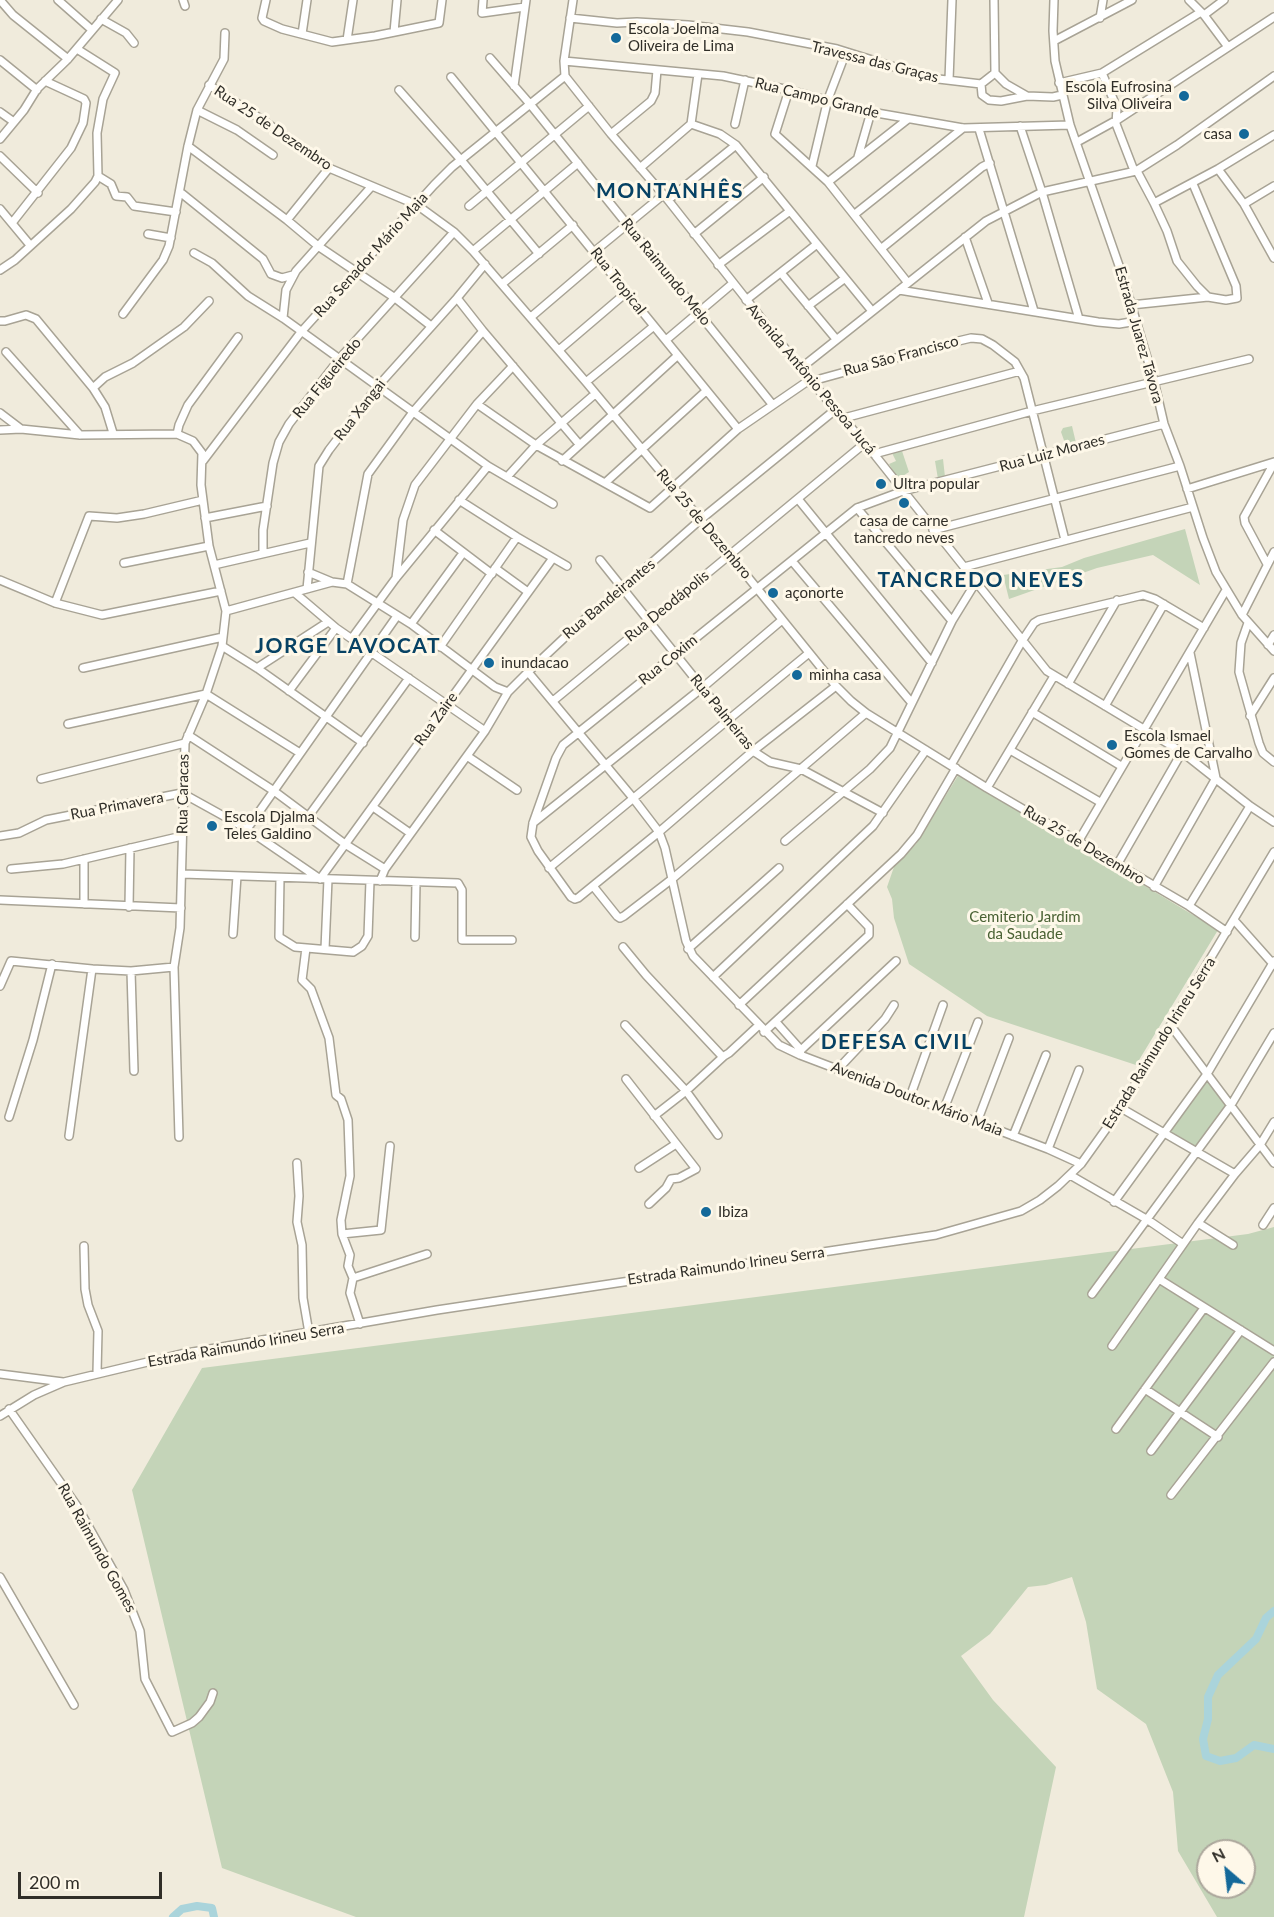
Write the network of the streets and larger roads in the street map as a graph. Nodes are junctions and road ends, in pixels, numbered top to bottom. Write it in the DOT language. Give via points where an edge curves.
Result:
graph roads {
  1 [pos="0,0"];
  2 [pos="58,0"];
  3 [pos="118,0"];
  4 [pos="266,0"];
  5 [pos="307,0"];
  6 [pos="353,0"];
  7 [pos="396,0"];
  8 [pos="442,0"];
  9 [pos="483,0"];
  10 [pos="573,0"];
  11 [pos="952,0"];
  12 [pos="994,0"];
  13 [pos="1054,0"];
  14 [pos="1103,0"];
  15 [pos="1132,0"];
  16 [pos="1189,0"];
  17 [pos="1224,0"];
  18 [pos="526,3"];
  19 [pos="1203,13"];
  20 [pos="1274,17"];
  21 [pos="570,18"];
  22 [pos="1100,18"];
  23 [pos="101,19"];
  24 [pos="92,30"];
  25 [pos="394,32"];
  26 [pos="225,33"];
  27 [pos="302,34"];
  28 [pos="347,40"];
  29 [pos="1054,41"];
  30 [pos="134,43"];
  31 [pos="1228,47"];
  32 [pos="77,50"];
  33 [pos="846,52"];
  34 [pos="489,58"];
  35 [pos="68,59"];
  36 [pos="0,60"];
  37 [pos="564,61"];
  38 [pos="657,70"];
  39 [pos="995,73"];
  40 [pos="1102,73"];
  41 [pos="698,74"];
  42 [pos="565,76"];
  43 [pos="1274,76"];
  44 [pos="451,77"];
  45 [pos="745,80"];
  46 [pos="45,81"];
  47 [pos="949,81"];
  48 [pos="1059,83"];
  49 [pos="981,84"];
  50 [pos="209,85"];
  51 [pos="514,86"];
  52 [pos="37,90"];
  53 [pos="399,90"];
  54 [pos="789,90"];
  55 [pos="1062,95"];
  56 [pos="1027,96"];
  57 [pos="828,99"];
  58 [pos="530,104"];
  59 [pos="589,105"];
  60 [pos="197,110"];
  61 [pos="0,112"];
  62 [pos="871,112"];
  63 [pos="908,118"];
  64 [pos="1117,120"];
  65 [pos="14,122"];
  66 [pos="691,124"];
  67 [pos="735,124"];
  68 [pos="1070,125"];
  69 [pos="1020,126"];
  70 [pos="963,128"];
  71 [pos="979,129"];
  72 [pos="497,133"];
  73 [pos="611,134"];
  74 [pos="555,135"];
  75 [pos="1274,135"];
  76 [pos="0,139"];
  77 [pos="1077,142"];
  78 [pos="736,145"];
  79 [pos="188,146"];
  80 [pos="273,155"];
  81 [pos="0,156"];
  82 [pos="858,157"];
  83 [pos="461,160"];
  84 [pos="521,163"];
  85 [pos="990,163"];
  86 [pos="578,164"];
  87 [pos="812,166"];
  88 [pos="329,168"];
  89 [pos="640,168"];
  90 [pos="1218,170"];
  91 [pos="1136,171"];
  92 [pos="98,176"];
  93 [pos="764,177"];
  94 [pos="828,182"];
  95 [pos="1090,182"];
  96 [pos="1193,184"];
  97 [pos="1274,186"];
  98 [pos="371,187"];
  99 [pos="487,190"];
  100 [pos="180,192"];
  101 [pos="545,192"];
  102 [pos="1042,192"];
  103 [pos="38,193"];
  104 [pos="665,197"];
  105 [pos="1154,203"];
  106 [pos="1244,204"];
  107 [pos="417,205"];
  108 [pos="469,207"];
  109 [pos="0,209"];
  110 [pos="790,211"];
  111 [pos="176,212"];
  112 [pos="1004,212"];
  113 [pos="855,214"];
  114 [pos="287,220"];
  115 [pos="510,221"];
  116 [pos="12,223"];
  117 [pos="628,223"];
  118 [pos="573,225"];
  119 [pos="454,232"];
  120 [pos="148,234"];
  121 [pos="694,234"];
  122 [pos="965,237"];
  123 [pos="171,238"];
  124 [pos="817,244"];
  125 [pos="29,246"];
  126 [pos="318,246"];
  127 [pos="882,248"];
  128 [pos="473,251"];
  129 [pos="595,251"];
  130 [pos="194,253"];
  131 [pos="539,254"];
  132 [pos="600,258"];
  133 [pos="1274,258"];
  134 [pos="485,264"];
  135 [pos="718,265"];
  136 [pos="0,270"];
  137 [pos="356,272"];
  138 [pos="781,273"];
  139 [pos="293,275"];
  140 [pos="282,278"];
  141 [pos="844,279"];
  142 [pos="908,283"];
  143 [pos="502,284"];
  144 [pos="732,284"];
  145 [pos="286,290"];
  146 [pos="898,290"];
  147 [pos="627,292"];
  148 [pos="1208,297"];
  149 [pos="394,298"];
  150 [pos="457,298"];
  151 [pos="746,300"];
  152 [pos="209,301"];
  153 [pos="988,303"];
  154 [pos="1131,305"];
  155 [pos="808,306"];
  156 [pos="872,311"];
  157 [pos="1034,311"];
  158 [pos="698,312"];
  159 [pos="123,314"];
  160 [pos="531,317"];
  161 [pos="283,318"];
  162 [pos="1079,319"];
  163 [pos="0,321"];
  164 [pos="1137,321"];
  165 [pos="431,326"];
  166 [pos="654,326"];
  167 [pos="483,331"];
  168 [pos="301,332"];
  169 [pos="238,337"];
  170 [pos="836,339"];
  171 [pos="666,340"];
  172 [pos="559,350"];
  173 [pos="6,352"];
  174 [pos="677,356"];
  175 [pos="340,358"];
  176 [pos="1249,359"];
  177 [pos="513,366"];
  178 [pos="801,368"];
  179 [pos="1020,371"];
  180 [pos="810,380"];
  181 [pos="1154,381"];
  182 [pos="586,382"];
  183 [pos="378,386"];
  184 [pos="93,388"];
  185 [pos="706,391"];
  186 [pos="595,394"];
  187 [pos="477,404"];
  188 [pos="772,404"];
  189 [pos="835,410"];
  190 [pos="1032,411"];
  191 [pos="413,412"];
  192 [pos="0,413"];
  193 [pos="612,414"];
  194 [pos="844,418"];
  195 [pos="561,424"];
  196 [pos="1164,424"];
  197 [pos="21,429"];
  198 [pos="738,429"];
  199 [pos="0,430"];
  200 [pos="113,434"];
  201 [pos="177,434"];
  202 [pos="80,435"];
  203 [pos="450,438"];
  204 [pos="865,443"];
  205 [pos="579,444"];
  206 [pos="536,445"];
  207 [pos="641,449"];
  208 [pos="874,454"];
  209 [pos="1043,456"];
  210 [pos="203,461"];
  211 [pos="562,461"];
  212 [pos="1274,463"];
  213 [pos="488,466"];
  214 [pos="1180,466"];
  215 [pos="507,477"];
  216 [pos="606,482"];
  217 [pos="672,486"];
  218 [pos="1187,489"];
  219 [pos="903,491"];
  220 [pos="1053,498"];
  221 [pos="798,499"];
  222 [pos="203,500"];
  223 [pos="459,500"];
  224 [pos="553,504"];
  225 [pos="267,506"];
  226 [pos="1193,507"];
  227 [pos="857,508"];
  228 [pos="205,518"];
  229 [pos="700,520"];
  230 [pos="434,530"];
  231 [pos="933,530"];
  232 [pos="824,534"];
  233 [pos="517,537"];
  234 [pos="1065,540"];
  235 [pos="310,543"];
  236 [pos="209,546"];
  237 [pos="1274,552"];
  238 [pos="263,553"];
  239 [pos="463,553"];
  240 [pos="730,555"];
  241 [pos="553,558"];
  242 [pos="600,560"];
  243 [pos="792,561"];
  244 [pos="124,563"];
  245 [pos="1267,564"];
  246 [pos="214,565"];
  247 [pos="567,566"];
  248 [pos="964,567"];
  249 [pos="494,571"];
  250 [pos="308,572"];
  251 [pos="396,578"];
  252 [pos="0,580"];
  253 [pos="332,582"];
  254 [pos="976,582"];
  255 [pos="347,584"];
  256 [pos="623,588"];
  257 [pos="757,588"];
  258 [pos="307,589"];
  259 [pos="1226,590"];
  260 [pos="221,591"];
  261 [pos="528,592"];
  262 [pos="295,593"];
  263 [pos="1117,600"];
  264 [pos="55,603"];
  265 [pos="377,604"];
  266 [pos="1164,604"];
  267 [pos="226,611"];
  268 [pos="1242,615"];
  269 [pos="397,616"];
  270 [pos="782,620"];
  271 [pos="649,621"];
  272 [pos="952,621"];
  273 [pos="328,622"];
  274 [pos="1248,623"];
  275 [pos="411,624"];
  276 [pos="336,628"];
  277 [pos="1204,628"];
  278 [pos="1274,635"];
  279 [pos="223,637"];
  280 [pos="352,638"];
  281 [pos="1022,641"];
  282 [pos="1268,645"];
  283 [pos="222,646"];
  284 [pos="440,647"];
  285 [pos="1274,651"];
  286 [pos="371,652"];
  287 [pos="1190,652"];
  288 [pos="809,653"];
  289 [pos="676,654"];
  290 [pos="932,663"];
  291 [pos="83,668"];
  292 [pos="257,668"];
  293 [pos="472,670"];
  294 [pos="528,672"];
  295 [pos="1054,676"];
  296 [pos="409,678"];
  297 [pos="1274,678"];
  298 [pos="1068,684"];
  299 [pos="836,686"];
  300 [pos="702,688"];
  301 [pos="289,691"];
  302 [pos="508,692"];
  303 [pos="206,694"];
  304 [pos="553,701"];
  305 [pos="911,702"];
  306 [pos="447,704"];
  307 [pos="1105,706"];
  308 [pos="1032,712"];
  309 [pos="866,713"];
  310 [pos="1250,716"];
  311 [pos="326,717"];
  312 [pos="727,720"];
  313 [pos="68,724"];
  314 [pos="1144,728"];
  315 [pos="485,731"];
  316 [pos="579,732"];
  317 [pos="899,732"];
  318 [pos="188,735"];
  319 [pos="185,743"];
  320 [pos="363,743"];
  321 [pos="926,750"];
  322 [pos="1010,750"];
  323 [pos="753,751"];
  324 [pos="1182,752"];
  325 [pos="300,753"];
  326 [pos="467,756"];
  327 [pos="1274,762"];
  328 [pos="606,765"];
  329 [pos="953,766"];
  330 [pos="1121,766"];
  331 [pos="801,769"];
  332 [pos="1216,778"];
  333 [pos="41,779"];
  334 [pos="987,788"];
  335 [pos="517,790"];
  336 [pos="274,791"];
  337 [pos="841,792"];
  338 [pos="182,793"];
  339 [pos="633,798"];
  340 [pos="1100,802"];
  341 [pos="1250,806"];
  342 [pos="373,807"];
  343 [pos="883,813"];
  344 [pos="308,817"];
  345 [pos="1274,821"];
  346 [pos="533,823"];
  347 [pos="247,829"];
  348 [pos="659,832"];
  349 [pos="410,833"];
  350 [pos="0,836"];
  351 [pos="182,836"];
  352 [pos="785,841"];
  353 [pos="1078,842"];
  354 [pos="345,844"];
  355 [pos="130,848"];
  356 [pos="1274,852"];
  357 [pos="84,858"];
  358 [pos="1117,865"];
  359 [pos="549,867"];
  360 [pos="779,868"];
  361 [pos="11,869"];
  362 [pos="385,869"];
  363 [pos="182,874"];
  364 [pos="237,876"];
  365 [pos="280,878"];
  366 [pos="324,879"];
  367 [pos="672,879"];
  368 [pos="370,881"];
  369 [pos="380,881"];
  370 [pos="416,882"];
  371 [pos="593,886"];
  372 [pos="1154,887"];
  373 [pos="0,900"];
  374 [pos="84,904"];
  375 [pos="847,904"];
  376 [pos="1189,906"];
  377 [pos="129,907"];
  378 [pos="180,908"];
  379 [pos="1234,920"];
  380 [pos="1227,932"];
  381 [pos="233,934"];
  382 [pos="415,937"];
  383 [pos="512,940"];
  384 [pos="623,947"];
  385 [pos="306,948"];
  386 [pos="325,949"];
  387 [pos="688,949"];
  388 [pos="896,961"];
  389 [pos="1274,963"];
  390 [pos="52,964"];
  391 [pos="174,967"];
  392 [pos="92,969"];
  393 [pos="131,970"];
  394 [pos="713,977"];
  395 [pos="0,986"];
  396 [pos="739,1005"];
  397 [pos="894,1005"];
  398 [pos="943,1005"];
  399 [pos="776,1022"];
  400 [pos="978,1022"];
  401 [pos="625,1025"];
  402 [pos="759,1025"];
  403 [pos="1171,1026"];
  404 [pos="764,1032"];
  405 [pos="1274,1033"];
  406 [pos="1009,1038"];
  407 [pos="800,1053"];
  408 [pos="1046,1055"];
  409 [pos="724,1056"];
  410 [pos="838,1069"];
  411 [pos="1079,1070"];
  412 [pos="134,1071"];
  413 [pos="1207,1074"];
  414 [pos="626,1079"];
  415 [pos="686,1091"];
  416 [pos="909,1097"];
  417 [pos="1231,1105"];
  418 [pos="1121,1108"];
  419 [pos="944,1109"];
  420 [pos="654,1116"];
  421 [pos="9,1117"];
  422 [pos="977,1122"];
  423 [pos="1274,1122"];
  424 [pos="1164,1133"];
  425 [pos="718,1135"];
  426 [pos="69,1136"];
  427 [pos="1013,1136"];
  428 [pos="179,1137"];
  429 [pos="676,1144"];
  430 [pos="1260,1144"];
  431 [pos="390,1146"];
  432 [pos="1048,1149"];
  433 [pos="1196,1151"];
  434 [pos="297,1163"];
  435 [pos="1274,1163"];
  436 [pos="1081,1164"];
  437 [pos="639,1168"];
  438 [pos="1235,1174"];
  439 [pos="1070,1175"];
  440 [pos="1114,1202"];
  441 [pos="649,1204"];
  442 [pos="1274,1208"];
  443 [pos="1148,1220"];
  444 [pos="1198,1223"];
  445 [pos="1263,1225"];
  446 [pos="342,1234"];
  447 [pos="1183,1244"];
  448 [pos="1233,1245"];
  449 [pos="84,1246"];
  450 [pos="427,1254"];
  451 [pos="353,1278"];
  452 [pos="1160,1279"];
  453 [pos="1092,1294"];
  454 [pos="1204,1308"];
  455 [pos="360,1324"];
  456 [pos="1241,1330"];
  457 [pos="309,1333"];
  458 [pos="1112,1346"];
  459 [pos="1274,1351"];
  460 [pos="1274,1362"];
  461 [pos="97,1373"];
  462 [pos="0,1374"];
  463 [pos="64,1382"];
  464 [pos="1145,1389"];
  465 [pos="9,1409"];
  466 [pos="1179,1413"];
  467 [pos="0,1416"];
  468 [pos="1116,1429"];
  469 [pos="1218,1437"];
  470 [pos="1151,1451"];
  471 [pos="1171,1496"];
  472 [pos="0,1577"];
  473 [pos="213,1693"];
  474 [pos="74,1705"];
  1 -- 35 [label="street"];
  2 -- 24 [label="street"];
  3 -- 23 [label="street"];
  4 -- 27 [label="street" via="262,18"];
  5 -- 27 [label="street"];
  6 -- 28 [label="street"];
  7 -- 25 [label="street"];
  8 -- 25 [label="street" via="439,23"];
  9 -- 18 [label="street" via="482,13"];
  10 -- 21 [label="street"];
  11 -- 47 [label="street"];
  12 -- 39 [label="street"];
  13 -- 29 [label="street, Estrada Juarez Távora"];
  14 -- 22 [label="street"];
  15 -- 22 [label="street"];
  16 -- 19 [label="street"];
  17 -- 19 [label="street"];
  18 -- 51 [label="street"];
  19 -- 31 [label="street"];
  19 -- 40 [label="street"];
  20 -- 31 [label="street"];
  21 -- 33 [label="street, Travessa das Graças" via="748,32"];
  21 -- 37 [label="street"];
  22 -- 29 [label="street"];
  23 -- 24 [label="street"];
  23 -- 30 [label="street" via="126,33"];
  24 -- 32 [label="street"];
  25 -- 28 [label="street"];
  26 -- 50 [label="street" via="224,59"];
  27 -- 28 [label="street" via="332,42"];
  29 -- 48 [label="street, Estrada Juarez Távora"];
  31 -- 64 [label="street"];
  32 -- 35 [label="street"];
  32 -- 92 [label="street" via="115,73 103,99 97,133"];
  33 -- 47 [label="street, Travessa das Graças"];
  33 -- 57 [label="street"];
  34 -- 51 [label="street, Rua Raimundo Melo"];
  35 -- 46 [label="street"];
  36 -- 52 [label="street"];
  37 -- 38 [label="street, Rua Campo Grande"];
  37 -- 42 [label="street"];
  38 -- 41 [label="street, Rua Campo Grande"];
  38 -- 73 [label="street" via="651,101"];
  39 -- 49 [label="street"];
  39 -- 56 [label="street"];
  40 -- 48 [label="street"];
  40 -- 64 [label="street" via="1117,108"];
  41 -- 45 [label="street, Rua Campo Grande"];
  41 -- 66 [label="street"];
  42 -- 58 [label="street, Rua Senador Mário Maia"];
  42 -- 59 [label="street, Avenida Antônio Pessoa Jucá"];
  43 -- 91 [label="street"];
  44 -- 72 [label="street, Rua Tropical"];
  45 -- 54 [label="street, Rua Campo Grande"];
  45 -- 67 [label="street"];
  46 -- 52 [label="street"];
  46 -- 103 [label="street" via="82,97 86,104 83,123 71,148"];
  47 -- 49 [label="street, Travessa das Graças"];
  48 -- 55 [label="street, Estrada Juarez Távora"];
  49 -- 56 [label="street" via="982,95 988,100"];
  50 -- 60 [label="street"];
  50 -- 88 [label="street, Rua 25 de Dezembro"];
  51 -- 58 [label="street, Rua Raimundo Melo"];
  52 -- 65 [label="street"];
  53 -- 83 [label="street"];
  54 -- 57 [label="street, Rua Campo Grande"];
  54 -- 87 [label="street" via="775,134"];
  55 -- 56 [label="street"];
  55 -- 68 [label="street, Estrada Juarez Távora"];
  57 -- 62 [label="street, Rua Campo Grande"];
  57 -- 87 [label="street"];
  58 -- 72 [label="street, Rua Senador Mário Maia"];
  58 -- 74 [label="street, Rua Raimundo Melo"];
  59 -- 73 [label="street, Avenida Antônio Pessoa Jucá"];
  59 -- 74 [label="street"];
  60 -- 79 [label="street"];
  60 -- 80 [label="street" via="237,130"];
  61 -- 65 [label="street"];
  62 -- 63 [label="street, Rua Campo Grande"];
  62 -- 82 [label="street"];
  63 -- 70 [label="street, Rua Campo Grande"];
  63 -- 82 [label="street"];
  64 -- 77 [label="street"];
  64 -- 91 [label="street"];
  65 -- 76 [label="street"];
  66 -- 78 [label="street" via="720,134"];
  66 -- 89 [label="street"];
  68 -- 69 [label="street, Rua Campo Grande"];
  68 -- 77 [label="street, Estrada Juarez Távora"];
  69 -- 71 [label="street, Rua Campo Grande"];
  69 -- 102 [label="street"];
  70 -- 71 [label="street, Rua Campo Grande"];
  70 -- 113 [label="street"];
  71 -- 85 [label="street"];
  72 -- 83 [label="street, Rua Senador Mário Maia"];
  72 -- 84 [label="street, Rua Tropical"];
  73 -- 89 [label="street, Avenida Antônio Pessoa Jucá"];
  74 -- 84 [label="street"];
  74 -- 86 [label="street, Rua Raimundo Melo"];
  75 -- 90 [label="street"];
  77 -- 95 [label="street, Estrada Juarez Távora"];
  78 -- 93 [label="street"];
  78 -- 104 [label="street"];
  79 -- 100 [label="street"];
  79 -- 114 [label="street"];
  81 -- 103 [label="street"];
  82 -- 94 [label="street"];
  83 -- 99 [label="street"];
  83 -- 107 [label="street, Rua Senador Mário Maia"];
  84 -- 99 [label="street"];
  84 -- 101 [label="street, Rua Tropical"];
  85 -- 112 [label="street"];
  85 -- 127 [label="street"];
  86 -- 101 [label="street"];
  86 -- 117 [label="street, Rua Raimundo Melo"];
  87 -- 94 [label="street"];
  88 -- 98 [label="street, Rua 25 de Dezembro"];
  88 -- 114 [label="street"];
  89 -- 104 [label="street, Avenida Antônio Pessoa Jucá"];
  90 -- 96 [label="street"];
  90 -- 106 [label="street"];
  91 -- 95 [label="street"];
  91 -- 105 [label="street"];
  92 -- 111 [label="street" via="111,184 116,196 127,197 134,206"];
  92 -- 125 [label="street" via="78,202"];
  93 -- 110 [label="street"];
  93 -- 121 [label="street"];
  94 -- 113 [label="street"];
  95 -- 102 [label="street"];
  95 -- 154 [label="street, Estrada Juarez Távora"];
  96 -- 105 [label="street"];
  96 -- 148 [label="street" via="1238,291 1237,298"];
  97 -- 106 [label="street"];
  98 -- 107 [label="street, Rua 25 de Dezembro"];
  98 -- 126 [label="street"];
  99 -- 108 [label="street"];
  99 -- 115 [label="street"];
  100 -- 111 [label="street"];
  100 -- 140 [label="street" via="265,261 271,274"];
  101 -- 115 [label="street"];
  101 -- 118 [label="street, Rua Tropical"];
  102 -- 112 [label="street"];
  102 -- 162 [label="street"];
  103 -- 116 [label="street"];
  104 -- 117 [label="street"];
  104 -- 121 [label="street, Avenida Antônio Pessoa Jucá"];
  105 -- 148 [label="street" via="1174,256"];
  106 -- 133 [label="street"];
  107 -- 119 [label="street, Rua 25 de Dezembro"];
  107 -- 137 [label="street, Rua Senador Mário Maia"];
  109 -- 116 [label="street"];
  110 -- 124 [label="street"];
  110 -- 135 [label="street"];
  111 -- 123 [label="street"];
  112 -- 122 [label="street"];
  112 -- 157 [label="street"];
  113 -- 127 [label="street"];
  114 -- 126 [label="street"];
  115 -- 128 [label="street"];
  115 -- 131 [label="street"];
  116 -- 125 [label="street"];
  117 -- 129 [label="street"];
  117 -- 158 [label="street, Rua Raimundo Melo"];
  118 -- 129 [label="street, Rua Tropical"];
  118 -- 131 [label="street"];
  119 -- 128 [label="street, Rua 25 de Dezembro"];
  119 -- 149 [label="street, Rua Figueiredo"];
  120 -- 123 [label="street"];
  121 -- 135 [label="street, Avenida Antônio Pessoa Jucá"];
  122 -- 142 [label="street"];
  122 -- 153 [label="street"];
  123 -- 159 [label="street" via="164,260"];
  124 -- 138 [label="street"];
  124 -- 141 [label="street"];
  125 -- 136 [label="street"];
  126 -- 137 [label="street"];
  126 -- 139 [label="street"];
  127 -- 142 [label="street"];
  128 -- 134 [label="street, Rua 25 de Dezembro"];
  129 -- 132 [label="street, Rua Tropical"];
  130 -- 161 [label="street"];
  131 -- 143 [label="street"];
  132 -- 147 [label="street, Rua Tropical"];
  132 -- 160 [label="street"];
  134 -- 143 [label="street, Rua 25 de Dezembro"];
  134 -- 150 [label="street, Rua Xangai"];
  135 -- 144 [label="street, Avenida Antônio Pessoa Jucá"];
  137 -- 149 [label="street"];
  137 -- 168 [label="street, Rua Senador Mário Maia"];
  138 -- 151 [label="street"];
  138 -- 155 [label="street"];
  139 -- 140 [label="street"];
  139 -- 145 [label="street"];
  140 -- 145 [label="street"];
  141 -- 155 [label="street"];
  141 -- 156 [label="street"];
  142 -- 146 [label="street"];
  143 -- 160 [label="street, Rua 25 de Dezembro"];
  144 -- 151 [label="street, Avenida Antônio Pessoa Jucá"];
  144 -- 158 [label="street"];
  145 -- 161 [label="street"];
  146 -- 153 [label="street"];
  146 -- 156 [label="street"];
  147 -- 166 [label="street, Rua Tropical"];
  147 -- 172 [label="street"];
  148 -- 154 [label="street"];
  149 -- 165 [label="street"];
  149 -- 175 [label="street, Rua Figueiredo"];
  150 -- 165 [label="street, Rua Xangai"];
  150 -- 167 [label="street"];
  151 -- 178 [label="street, Avenida Antônio Pessoa Jucá"];
  152 -- 184 [label="street" via="184,327"];
  153 -- 157 [label="street"];
  154 -- 164 [label="street, Estrada Juarez Távora"];
  155 -- 170 [label="street"];
  156 -- 170 [label="street"];
  157 -- 162 [label="street"];
  158 -- 171 [label="street"];
  158 -- 188 [label="street, Rua Raimundo Melo"];
  160 -- 172 [label="street, Rua 25 de Dezembro"];
  161 -- 168 [label="street"];
  162 -- 164 [label="street" via="1119,324"];
  163 -- 184 [label="street" via="26,315 36,319"];
  164 -- 181 [label="street, Estrada Juarez Távora"];
  165 -- 183 [label="street, Rua Xangai"];
  166 -- 171 [label="street, Rua Tropical"];
  166 -- 182 [label="street"];
  167 -- 177 [label="street"];
  167 -- 191 [label="street"];
  168 -- 175 [label="street"];
  168 -- 210 [label="street, Rua Senador Mário Maia"];
  169 -- 201 [label="street" via="188,405"];
  170 -- 178 [label="street"];
  171 -- 174 [label="street, Rua Tropical"];
  172 -- 182 [label="street, Rua 25 de Dezembro"];
  173 -- 202 [label="street"];
  174 -- 185 [label="street, Rua Tropical"];
  174 -- 193 [label="street"];
  175 -- 183 [label="street"];
  175 -- 225 [label="street, Rua Figueiredo" via="279,442"];
  176 -- 181 [label="street"];
  177 -- 187 [label="street"];
  177 -- 195 [label="street"];
  178 -- 180 [label="street, Avenida Antônio Pessoa Jucá"];
  179 -- 180 [label="street, Rua São Francisco" via="993,345 971,338"];
  179 -- 190 [label="street, Rua São Francisco"];
  179 -- 194 [label="street"];
  180 -- 188 [label="street, Rua São Francisco"];
  180 -- 189 [label="street, Avenida Antônio Pessoa Jucá"];
  181 -- 190 [label="street"];
  181 -- 196 [label="street, Estrada Juarez Távora"];
  182 -- 186 [label="street, Rua 25 de Dezembro"];
  183 -- 191 [label="street"];
  183 -- 235 [label="street, Rua Xangai" via="319,466"];
  184 -- 200 [label="street" via="105,407"];
  185 -- 198 [label="street, Rua Tropical"];
  185 -- 207 [label="street"];
  186 -- 193 [label="street, Rua 25 de Dezembro"];
  186 -- 195 [label="street"];
  187 -- 203 [label="street"];
  187 -- 206 [label="street"];
  188 -- 198 [label="street, Rua São Francisco"];
  189 -- 194 [label="street, Avenida Antônio Pessoa Jucá"];
  189 -- 229 [label="street, Rua Bandeirantes"];
  190 -- 208 [label="street"];
  190 -- 209 [label="street, Rua São Francisco"];
  191 -- 203 [label="street"];
  191 -- 255 [label="street" via="368,474"];
  192 -- 197 [label="street"];
  193 -- 205 [label="street"];
  193 -- 207 [label="street, Rua 25 de Dezembro"];
  194 -- 204 [label="street, Avenida Antônio Pessoa Jucá"];
  195 -- 205 [label="street"];
  195 -- 206 [label="street"];
  196 -- 209 [label="street, Rua Luiz Moraes"];
  196 -- 214 [label="street, Estrada Juarez Távora"];
  197 -- 199 [label="street"];
  197 -- 202 [label="street"];
  198 -- 217 [label="street, Rua São Francisco"];
  200 -- 201 [label="street"];
  200 -- 202 [label="street"];
  201 -- 210 [label="street" via="195,444"];
  203 -- 213 [label="street"];
  203 -- 251 [label="street" via="410,495"];
  204 -- 208 [label="street, Avenida Antônio Pessoa Jucá"];
  204 -- 221 [label="street, Rua Deodápolis"];
  205 -- 211 [label="street"];
  206 -- 211 [label="street"];
  206 -- 215 [label="street"];
  207 -- 216 [label="street"];
  207 -- 217 [label="street, Rua 25 de Dezembro"];
  208 -- 219 [label="street, Avenida Antônio Pessoa Jucá"];
  209 -- 219 [label="street, Rua Luiz Moraes"];
  209 -- 220 [label="street, Rua São Francisco"];
  210 -- 222 [label="street, Rua Caracas"];
  211 -- 216 [label="street"];
  212 -- 218 [label="street"];
  212 -- 245 [label="street" via="1244,517"];
  213 -- 215 [label="street"];
  213 -- 223 [label="street"];
  214 -- 218 [label="street, Estrada Juarez Távora"];
  214 -- 220 [label="street"];
  215 -- 224 [label="street"];
  216 -- 217 [label="street, Rua São Francisco" via="650,508"];
  217 -- 229 [label="street, Rua 25 de Dezembro"];
  218 -- 226 [label="street, Estrada Juarez Távora"];
  219 -- 227 [label="street, Rua Luiz Moraes"];
  219 -- 231 [label="street, Avenida Antônio Pessoa Jucá"];
  220 -- 231 [label="street"];
  220 -- 234 [label="street, Rua São Francisco"];
  221 -- 232 [label="street"];
  221 -- 240 [label="street, Rua Deodápolis"];
  222 -- 228 [label="street, Rua Caracas"];
  222 -- 264 [label="street" via="117,519 88,517"];
  223 -- 230 [label="street"];
  223 -- 233 [label="street"];
  225 -- 228 [label="street"];
  225 -- 238 [label="street, Rua Figueiredo"];
  226 -- 234 [label="street"];
  226 -- 259 [label="street, Estrada Juarez Távora" via="1208,553"];
  227 -- 232 [label="street, Rua Luiz Moraes"];
  227 -- 272 [label="street"];
  228 -- 236 [label="street, Rua Caracas"];
  229 -- 240 [label="street, Rua 25 de Dezembro"];
  229 -- 256 [label="street, Rua Bandeirantes"];
  230 -- 239 [label="street"];
  230 -- 251 [label="street"];
  231 -- 248 [label="street, Avenida Antônio Pessoa Jucá"];
  232 -- 243 [label="street, Rua Luiz Moraes"];
  232 -- 290 [label="street"];
  233 -- 241 [label="street"];
  233 -- 249 [label="street"];
  234 -- 248 [label="street"];
  235 -- 238 [label="street"];
  235 -- 250 [label="street, Rua Xangai"];
  236 -- 244 [label="street"];
  236 -- 246 [label="street, Rua Caracas"];
  237 -- 245 [label="street"];
  238 -- 246 [label="street"];
  239 -- 249 [label="street"];
  239 -- 275 [label="street"];
  240 -- 257 [label="street, Rua 25 de Dezembro"];
  240 -- 271 [label="street, Rua Deodápolis"];
  241 -- 247 [label="street"];
  241 -- 261 [label="street, Rua Zaire"];
  242 -- 256 [label="street, Rua Palmeiras"];
  243 -- 257 [label="street, Rua Luiz Moraes"];
  243 -- 305 [label="street"];
  245 -- 268 [label="street"];
  246 -- 260 [label="street, Rua Caracas"];
  248 -- 254 [label="street, Avenida Antônio Pessoa Jucá"];
  249 -- 261 [label="street"];
  249 -- 284 [label="street"];
  250 -- 253 [label="street"];
  250 -- 258 [label="street, Rua Xangai"];
  251 -- 265 [label="street"];
  252 -- 264 [label="street"];
  253 -- 255 [label="street"];
  253 -- 258 [label="street"];
  254 -- 272 [label="street"];
  254 -- 281 [label="street, Avenida Antônio Pessoa Jucá"];
  255 -- 265 [label="street"];
  256 -- 271 [label="street, Rua Palmeiras"];
  256 -- 294 [label="street, Rua Bandeirantes"];
  257 -- 270 [label="street, Rua 25 de Dezembro"];
  257 -- 289 [label="street, Rua Coxim"];
  258 -- 262 [label="street"];
  259 -- 268 [label="street, Estrada Juarez Távora"];
  259 -- 277 [label="street"];
  260 -- 264 [label="street" via="102,615"];
  260 -- 267 [label="street, Rua Caracas"];
  261 -- 293 [label="street, Rua Zaire"];
  262 -- 267 [label="street"];
  262 -- 273 [label="street"];
  263 -- 266 [label="street" via="1148,596"];
  263 -- 281 [label="street" via="1043,618"];
  263 -- 298 [label="street"];
  265 -- 269 [label="street"];
  265 -- 280 [label="street"];
  266 -- 277 [label="street"];
  266 -- 307 [label="street"];
  267 -- 279 [label="street, Rua Caracas"];
  268 -- 274 [label="street, Estrada Juarez Távora"];
  269 -- 275 [label="street"];
  269 -- 286 [label="street"];
  270 -- 288 [label="street, Rua 25 de Dezembro"];
  270 -- 300 [label="street"];
  271 -- 289 [label="street, Rua Palmeiras"];
  271 -- 304 [label="street, Rua Deodápolis"];
  272 -- 290 [label="street"];
  273 -- 276 [label="street"];
  273 -- 292 [label="street"];
  274 -- 282 [label="street, Estrada Juarez Távora"];
  274 -- 310 [label="street" via="1239,664"];
  275 -- 284 [label="street"];
  276 -- 280 [label="street"];
  276 -- 301 [label="street"];
  277 -- 287 [label="street"];
  278 -- 282 [label="street"];
  279 -- 283 [label="street, Rua Caracas"];
  279 -- 291 [label="street"];
  280 -- 286 [label="street"];
  281 -- 295 [label="street, Avenida Antônio Pessoa Jucá"];
  281 -- 329 [label="street"];
  282 -- 285 [label="street, Estrada Juarez Távora"];
  283 -- 292 [label="street"];
  283 -- 303 [label="street, Rua Caracas"];
  284 -- 293 [label="street"];
  286 -- 296 [label="street"];
  286 -- 311 [label="street"];
  287 -- 314 [label="street"];
  287 -- 332 [label="street"];
  288 -- 299 [label="street, Rua 25 de Dezembro"];
  288 -- 312 [label="street"];
  289 -- 300 [label="street, Rua Palmeiras"];
  289 -- 316 [label="street, Rua Coxim"];
  290 -- 305 [label="street"];
  292 -- 301 [label="street"];
  293 -- 302 [label="street"];
  293 -- 306 [label="street, Rua Zaire"];
  294 -- 302 [label="street, Rua Bandeirantes"];
  294 -- 304 [label="street, Avenida Doutor Mário Maia"];
  295 -- 298 [label="street, Avenida Antônio Pessoa Jucá"];
  295 -- 308 [label="street"];
  296 -- 306 [label="street"];
  296 -- 320 [label="street"];
  297 -- 310 [label="street"];
  298 -- 307 [label="street, Avenida Antônio Pessoa Jucá"];
  299 -- 309 [label="street, Rua 25 de Dezembro"];
  299 -- 323 [label="street"];
  300 -- 312 [label="street, Rua Palmeiras"];
  300 -- 328 [label="street"];
  301 -- 311 [label="street"];
  302 -- 315 [label="street, Rua Bandeirantes"];
  303 -- 313 [label="street"];
  303 -- 318 [label="street, Rua Caracas"];
  303 -- 325 [label="street"];
  304 -- 316 [label="street, Avenida Doutor Mário Maia"];
  305 -- 317 [label="street"];
  306 -- 315 [label="street"];
  306 -- 342 [label="street, Rua Zaire"];
  307 -- 314 [label="street, Avenida Antônio Pessoa Jucá"];
  308 -- 322 [label="street"];
  308 -- 330 [label="street"];
  309 -- 317 [label="street, Rua 25 de Dezembro"];
  309 -- 331 [label="street"];
  310 -- 327 [label="street" via="1263,753"];
  311 -- 320 [label="street"];
  311 -- 325 [label="street"];
  312 -- 323 [label="street, Rua Palmeiras"];
  312 -- 339 [label="street"];
  314 -- 324 [label="street, Avenida Antônio Pessoa Jucá"];
  314 -- 330 [label="street"];
  315 -- 326 [label="street, Rua Bandeirantes"];
  316 -- 328 [label="street, Avenida Doutor Mário Maia"];
  316 -- 346 [label="street, Rua Coxim" via="559,750"];
  317 -- 321 [label="street, Rua 25 de Dezembro"];
  317 -- 337 [label="street" via="882,757"];
  318 -- 319 [label="street, Rua Caracas"];
  318 -- 336 [label="street"];
  319 -- 333 [label="street"];
  319 -- 338 [label="street, Rua Caracas"];
  320 -- 344 [label="street"];
  321 -- 329 [label="street, Rua 25 de Dezembro"];
  321 -- 343 [label="street"];
  322 -- 334 [label="street"];
  322 -- 340 [label="street"];
  323 -- 331 [label="street, Rua Palmeiras" via="771,762"];
  323 -- 348 [label="street"];
  324 -- 332 [label="street, Avenida Antônio Pessoa Jucá"];
  324 -- 358 [label="street"];
  325 -- 336 [label="street"];
  326 -- 335 [label="street"];
  326 -- 349 [label="street, Rua Bandeirantes"];
  328 -- 339 [label="street, Avenida Doutor Mário Maia"];
  328 -- 346 [label="street"];
  329 -- 334 [label="street, Rua 25 de Dezembro"];
  329 -- 375 [label="street" via="910,844"];
  330 -- 340 [label="street"];
  331 -- 337 [label="street, Rua Palmeiras"];
  331 -- 367 [label="street"];
  332 -- 341 [label="street, Avenida Antônio Pessoa Jucá"];
  332 -- 372 [label="street"];
  334 -- 353 [label="street, Rua 25 de Dezembro"];
  336 -- 344 [label="street"];
  336 -- 347 [label="street"];
  337 -- 343 [label="street, Rua Palmeiras"];
  337 -- 352 [label="street"];
  338 -- 347 [label="street, Rua Primavera"];
  338 -- 350 [label="street, Rua Primavera" via="46,820 19,833"];
  338 -- 351 [label="street, Rua Caracas"];
  339 -- 348 [label="street, Avenida Doutor Mário Maia"];
  339 -- 359 [label="street"];
  340 -- 353 [label="street"];
  341 -- 345 [label="street, Avenida Antônio Pessoa Jucá"];
  341 -- 376 [label="street"];
  342 -- 349 [label="street"];
  342 -- 354 [label="street, Rua Zaire"];
  343 -- 394 [label="street"];
  344 -- 354 [label="street"];
  346 -- 359 [label="street" via="532,841"];
  347 -- 366 [label="street, Rua Primavera"];
  348 -- 367 [label="street, Avenida Doutor Mário Maia"];
  348 -- 371 [label="street"];
  349 -- 362 [label="street, Rua Bandeirantes"];
  351 -- 355 [label="street"];
  351 -- 363 [label="street, Rua Caracas"];
  353 -- 358 [label="street, Rua 25 de Dezembro"];
  354 -- 362 [label="street"];
  354 -- 366 [label="street, Rua Zaire"];
  355 -- 357 [label="street"];
  355 -- 377 [label="street"];
  356 -- 379 [label="street, Estrada Raimundo Irineu Serra"];
  357 -- 361 [label="street"];
  357 -- 374 [label="street"];
  358 -- 372 [label="street, Rua 25 de Dezembro"];
  359 -- 371 [label="street" via="575,899"];
  360 -- 387 [label="street"];
  362 -- 369 [label="street, Rua Bandeirantes"];
  363 -- 364 [label="street"];
  363 -- 378 [label="street, Rua Caracas"];
  364 -- 365 [label="street"];
  364 -- 381 [label="street"];
  365 -- 366 [label="street"];
  365 -- 385 [label="street" via="279,937 295,947"];
  366 -- 368 [label="street"];
  366 -- 386 [label="street"];
  367 -- 371 [label="street" via="620,918"];
  367 -- 387 [label="street, Avenida Doutor Mário Maia"];
  368 -- 369 [label="street"];
  368 -- 386 [label="street" via="369,933 362,946 356,951"];
  369 -- 370 [label="street"];
  370 -- 382 [label="street"];
  370 -- 383 [label="street" via="458,884 462,890 462,940"];
  372 -- 376 [label="street, Rua 25 de Dezembro"];
  373 -- 374 [label="street"];
  374 -- 377 [label="street"];
  375 -- 396 [label="street"];
  375 -- 399 [label="street" via="869,927 869,935"];
  376 -- 380 [label="street, Rua 25 de Dezembro"];
  377 -- 378 [label="street"];
  378 -- 391 [label="street, Rua Caracas"];
  379 -- 380 [label="street, Estrada Raimundo Irineu Serra"];
  379 -- 389 [label="street"];
  380 -- 403 [label="street, Estrada Raimundo Irineu Serra"];
  384 -- 409 [label="street"];
  385 -- 386 [label="street"];
  385 -- 446 [label="street" via="302,980 311,989 328,1038 336,1095 348,1119 350,1176"];
  387 -- 394 [label="street, Avenida Doutor Mário Maia"];
  388 -- 407 [label="street"];
  389 -- 413 [label="street"];
  390 -- 392 [label="street"];
  390 -- 395 [label="street" via="11,961"];
  390 -- 421 [label="street"];
  391 -- 393 [label="street"];
  391 -- 428 [label="street, Rua Caracas"];
  392 -- 393 [label="street"];
  392 -- 426 [label="street"];
  393 -- 412 [label="street"];
  394 -- 396 [label="street, Avenida Doutor Mário Maia"];
  396 -- 402 [label="street, Avenida Doutor Mário Maia"];
  397 -- 410 [label="street"];
  398 -- 416 [label="street"];
  399 -- 404 [label="street"];
  399 -- 407 [label="street"];
  400 -- 419 [label="street"];
  401 -- 415 [label="street"];
  402 -- 404 [label="street, Avenida Doutor Mário Maia"];
  402 -- 409 [label="street"];
  403 -- 413 [label="street"];
  403 -- 418 [label="street, Estrada Raimundo Irineu Serra"];
  404 -- 407 [label="street, Avenida Doutor Mário Maia" via="779,1045"];
  405 -- 417 [label="street"];
  406 -- 422 [label="street"];
  407 -- 410 [label="street, Avenida Doutor Mário Maia"];
  408 -- 427 [label="street"];
  409 -- 415 [label="street"];
  410 -- 416 [label="street, Avenida Doutor Mário Maia"];
  411 -- 432 [label="street"];
  413 -- 417 [label="street"];
  413 -- 424 [label="street"];
  414 -- 420 [label="street"];
  415 -- 420 [label="street"];
  415 -- 425 [label="street"];
  416 -- 419 [label="street, Avenida Doutor Mário Maia"];
  417 -- 430 [label="street"];
  417 -- 433 [label="street"];
  418 -- 424 [label="street"];
  418 -- 436 [label="street, Estrada Raimundo Irineu Serra"];
  419 -- 422 [label="street, Avenida Doutor Mário Maia"];
  420 -- 429 [label="street"];
  422 -- 427 [label="street, Avenida Doutor Mário Maia"];
  423 -- 430 [label="street"];
  424 -- 433 [label="street"];
  424 -- 440 [label="street"];
  427 -- 432 [label="street, Avenida Doutor Mário Maia"];
  429 -- 437 [label="street"];
  429 -- 441 [label="street" via="696,1169 670,1179"];
  430 -- 435 [label="street"];
  430 -- 438 [label="street"];
  431 -- 446 [label="street" via="381,1230"];
  432 -- 436 [label="street, Avenida Doutor Mário Maia"];
  433 -- 438 [label="street"];
  433 -- 443 [label="street"];
  434 -- 457 [label="street" via="297,1222"];
  436 -- 439 [label="street, Estrada Raimundo Irineu Serra"];
  438 -- 444 [label="street"];
  439 -- 440 [label="street"];
  439 -- 455 [label="street, Estrada Raimundo Irineu Serra" via="1021,1210 936,1235"];
  440 -- 443 [label="street"];
  442 -- 445 [label="street"];
  443 -- 447 [label="street"];
  443 -- 453 [label="street"];
  444 -- 447 [label="street"];
  444 -- 448 [label="street"];
  446 -- 451 [label="street"];
  447 -- 452 [label="street"];
  449 -- 461 [label="street" via="85,1290 98,1331"];
  450 -- 451 [label="street"];
  451 -- 455 [label="street" via="350,1293"];
  452 -- 454 [label="street"];
  452 -- 458 [label="street"];
  454 -- 456 [label="street"];
  454 -- 464 [label="street"];
  455 -- 457 [label="street, Estrada Raimundo Irineu Serra"];
  456 -- 459 [label="street"];
  456 -- 466 [label="street"];
  457 -- 461 [label="street, Estrada Raimundo Irineu Serra" via="181,1354"];
  460 -- 469 [label="street"];
  461 -- 463 [label="street, Estrada Raimundo Irineu Serra"];
  462 -- 463 [label="street"];
  463 -- 465 [label="street, Estrada Raimundo Irineu Serra"];
  464 -- 466 [label="street"];
  464 -- 468 [label="street"];
  465 -- 467 [label="street, Estrada Raimundo Irineu Serra"];
  465 -- 473 [label="street, Rua Raimundo Gomes" via="77,1506 124,1590 140,1631 145,1678 172,1730 199,1717"];
  466 -- 469 [label="street"];
  466 -- 470 [label="street"];
  469 -- 471 [label="street"];
  472 -- 474 [label="street"];
}
